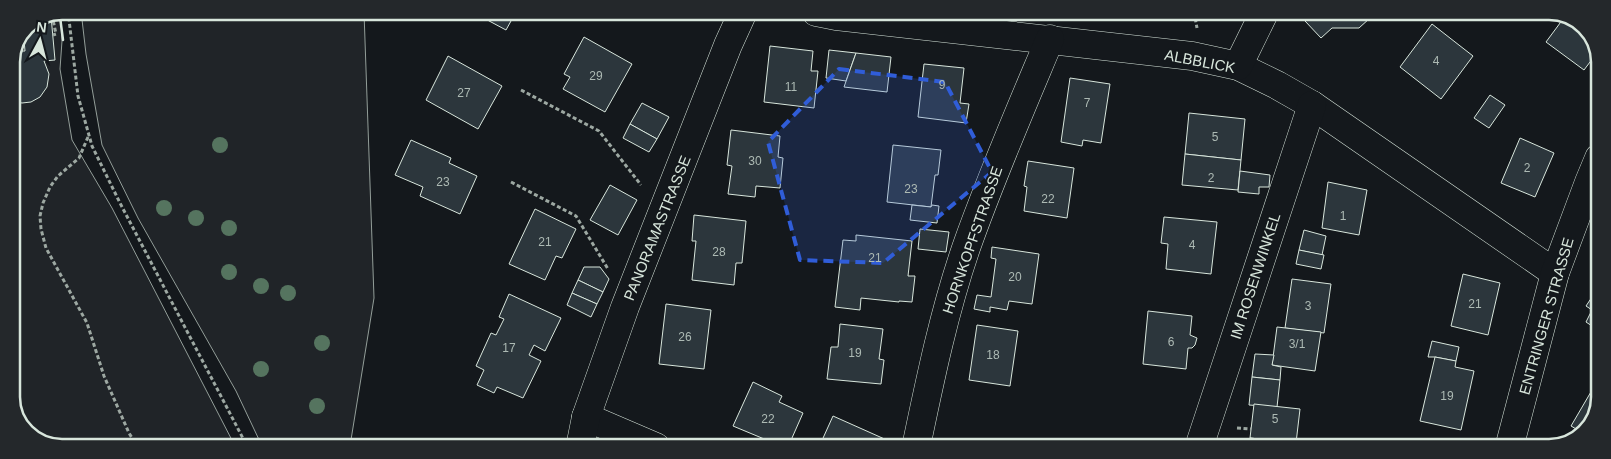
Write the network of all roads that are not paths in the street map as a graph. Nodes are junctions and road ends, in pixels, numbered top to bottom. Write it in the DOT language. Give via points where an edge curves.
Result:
graph roads {
  1 [pos="740,20"];
  2 [pos="874,20"];
  3 [pos="1261,20"];
  4 [pos="1050,39"];
  5 [pos="1238,66"];
  6 [pos="1312,105"];
  7 [pos="1591,177"];
  8 [pos="1555,273"];
  9 [pos="586,417"];
  10 [pos="582,439"];
  11 [pos="637,439"];
  12 [pos="918,439"];
  13 [pos="1202,439"];
  14 [pos="1512,439"];
  1 -- 9 [label="street, PANORAMASTRASSE" via="628,301"];
  2 -- 4 [label="street, ALBBLICK"];
  3 -- 5 [label="street"];
  4 -- 5 [label="street, ALBBLICK" via="1192,56"];
  4 -- 12 [label="street, HORNKOPFSTRASSE" via="966,248 945,317"];
  5 -- 6 [label="street, ALBBLICK"];
  6 -- 8 [label="street, ALBBLICK"];
  6 -- 13 [label="street, IM ROSENWINKEL"];
  7 -- 8 [label="street, ENTRINGER STRASSE"];
  8 -- 14 [label="street, ENTRINGER STRASSE"];
  9 -- 10 [label="street, PANORAMASTRASSE"];
  9 -- 11 [label="street"];
}
